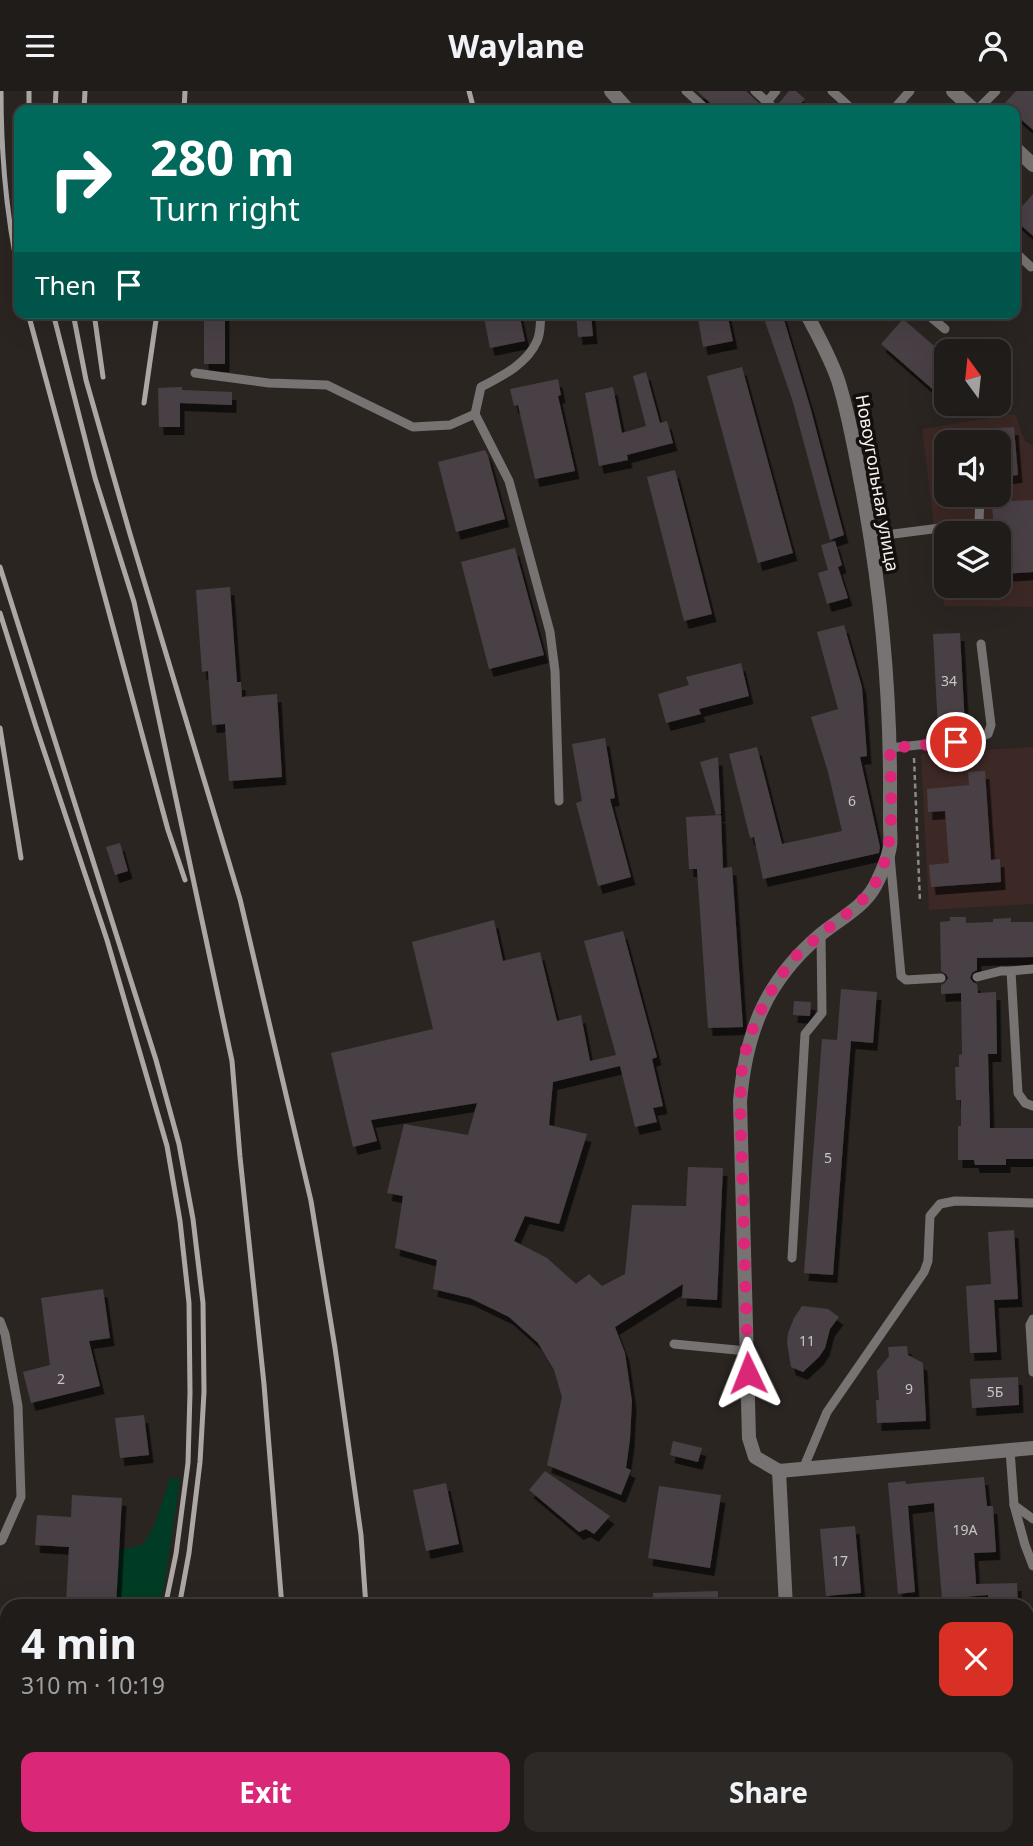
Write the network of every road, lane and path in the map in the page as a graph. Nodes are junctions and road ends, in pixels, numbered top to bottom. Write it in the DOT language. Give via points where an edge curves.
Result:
graph roads {
  1 [pos="611,91"];
  2 [pos="686,91"];
  3 [pos="755,91"];
  4 [pos="776,91"];
  5 [pos="832,91"];
  6 [pos="910,91"];
  7 [pos="953,91"];
  8 [pos="996,91"];
  9 [pos="767,102"];
  10 [pos="624,105"];
  11 [pos="701,105"];
  12 [pos="770,105"];
  13 [pos="847,105"];
  14 [pos="897,105"];
  15 [pos="969,105"];
  16 [pos="981,105"];
  17 [pos="1020,153"];
  18 [pos="1033,165"];
  19 [pos="541,319"];
  20 [pos="809,319"];
  21 [pos="933,319"];
  22 [pos="945,330"];
  23 [pos="195,373"];
  24 [pos="475,414"];
  25 [pos="934,529"];
  26 [pos="870,537"];
  27 [pos="981,644"];
  28 [pos="914,747"];
  29 [pos="890,748"];
  30 [pos="559,801"];
  31 [pos="890,846"];
  32 [pos="920,902"];
  33 [pos="821,934"];
  34 [pos="1033,969"];
  35 [pos="1012,971"];
  36 [pos="977,977"];
  37 [pos="941,978"];
  38 [pos="1033,1106"];
  39 [pos="1033,1203"];
  40 [pos="792,1258"];
  41 [pos="1033,1319"];
  42 [pos="0,1321"];
  43 [pos="674,1344"];
  44 [pos="747,1351"];
  45 [pos="1033,1372"];
  46 [pos="1033,1448"];
  47 [pos="1010,1450"];
  48 [pos="803,1469"];
  49 [pos="779,1471"];
  50 [pos="1014,1505"];
  51 [pos="1033,1519"];
  52 [pos="0,1541"];
  53 [pos="1033,1566"];
  54 [pos="786,1599"];
  1 -- 10 [label="street"];
  2 -- 11 [label="lane"];
  3 -- 9 [label="lane"];
  4 -- 9 [label="lane"];
  5 -- 13 [label="lane"];
  6 -- 14 [label="lane"];
  7 -- 15 [label="street"];
  8 -- 16 [label="lane"];
  9 -- 12 [label="lane"];
  17 -- 18 [label="street"];
  19 -- 24 [label="lane" via="539,339 531,352 510,371 481,387"];
  20 -- 26 [label="street, Новоугольная улица" via="838,379"];
  21 -- 22 [label="lane"];
  23 -- 24 [label="lane" via="327,385 413,427 450,425"];
  24 -- 30 [label="lane" via="509,481 550,632"];
  25 -- 26 [label="lane"];
  26 -- 29 [label="street, Новоугольная улица" via="887,667"];
  27 -- 28 [label="lane" via="991,725 988,734"];
  28 -- 29 [label="lane"];
  28 -- 32 [label="path"];
  29 -- 31 [label="street, Новоугольная улица"];
  31 -- 33 [label="street, Новоугольная улица" via="873,890"];
  31 -- 37 [label="lane" via="901,976 906,980"];
  33 -- 40 [label="lane" via="822,1013 804,1034"];
  33 -- 44 [label="street, Новоугольная улица" via="792,961 762,1009 743,1068"];
  34 -- 35 [label="lane"];
  35 -- 36 [label="lane"];
  35 -- 38 [label="lane" via="1018,1093"];
  39 -- 48 [label="lane" via="940,1204 930,1216 924,1272 827,1412"];
  41 -- 45 [label="lane"];
  42 -- 52 [label="lane" via="18,1406 21,1497"];
  43 -- 44 [label="lane"];
  44 -- 49 [label="street, Новоугольная улица" via="749,1438 755,1457"];
  46 -- 47 [label="street"];
  47 -- 48 [label="street"];
  47 -- 50 [label="lane"];
  48 -- 49 [label="street"];
  49 -- 54 [label="street"];
  50 -- 51 [label="lane"];
  50 -- 53 [label="lane"];
}
